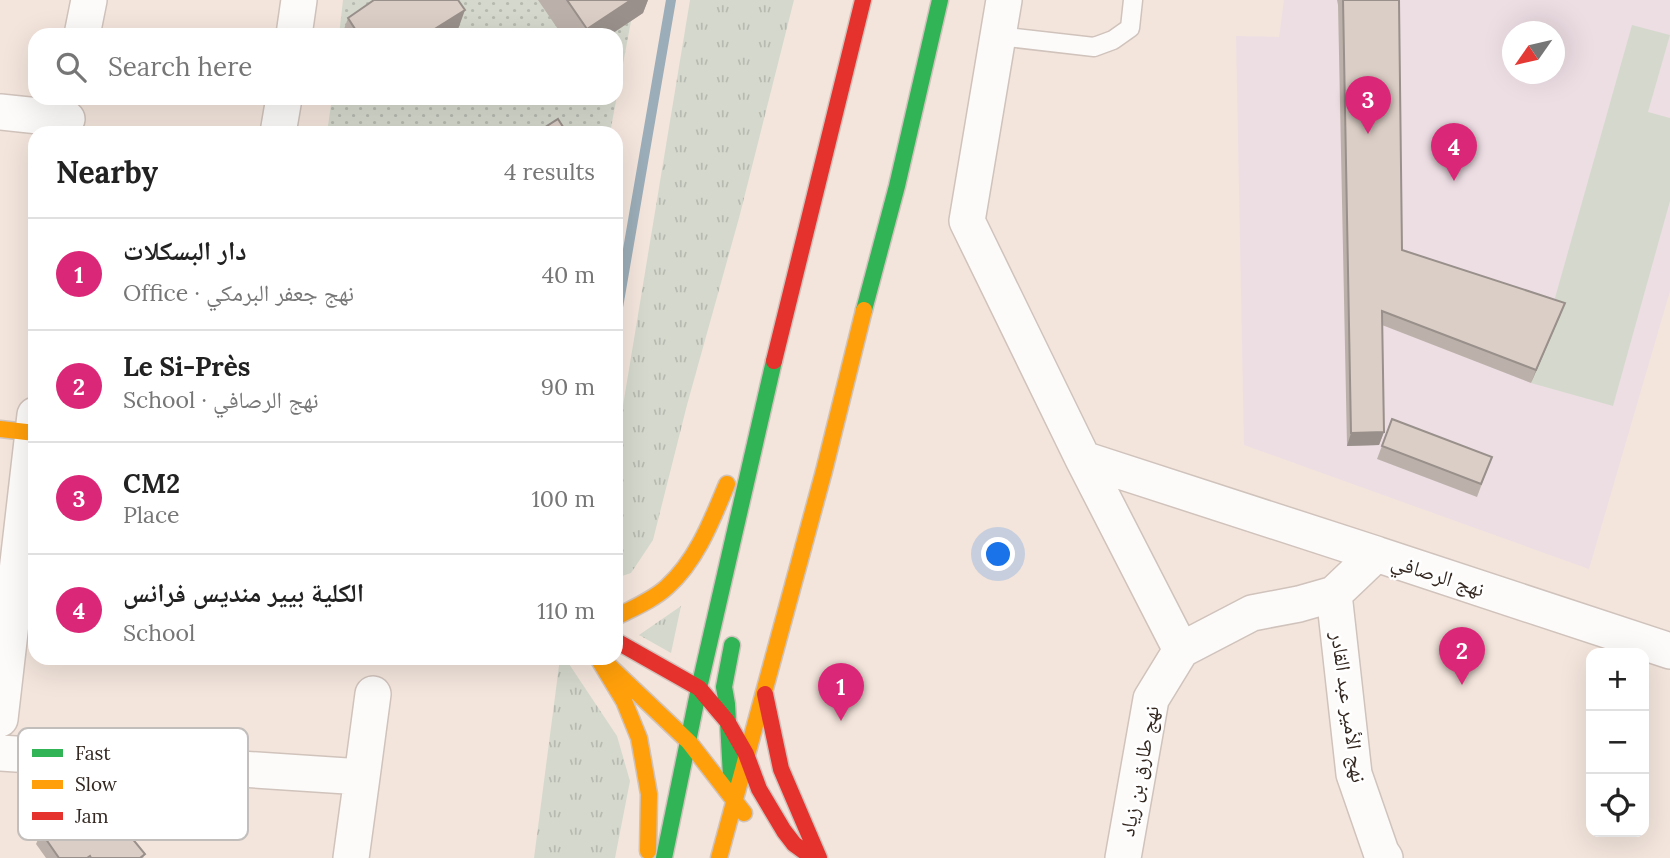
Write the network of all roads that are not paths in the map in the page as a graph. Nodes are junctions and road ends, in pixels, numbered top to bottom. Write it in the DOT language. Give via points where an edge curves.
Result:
graph roads {
  1 [pos="89,0"];
  2 [pos="299,0"];
  3 [pos="863,0"];
  4 [pos="940,0"];
  5 [pos="1004,0"];
  6 [pos="1133,0"];
  7 [pos="83,28"];
  8 [pos="295,28"];
  9 [pos="998,36"];
  10 [pos="283,105"];
  11 [pos="0,113"];
  12 [pos="68,117"];
  13 [pos="279,126"];
  14 [pos="802,251"];
  15 [pos="792,352"];
  16 [pos="764,402"];
  17 [pos="26,428"];
  18 [pos="1083,459"];
  19 [pos="1376,554"];
  20 [pos="1334,594"];
  21 [pos="623,613"];
  22 [pos="735,632"];
  23 [pos="623,645"];
  24 [pos="1181,650"];
  25 [pos="1670,651"];
  26 [pos="604,665"];
  27 [pos="607,665"];
  28 [pos="699,688"];
  29 [pos="764,691"];
  30 [pos="373,694"];
  31 [pos="0,719"];
  32 [pos="727,721"];
  33 [pos="706,722"];
  34 [pos="689,742"];
  35 [pos="711,746"];
  36 [pos="0,753"];
  37 [pos="18,754"];
  38 [pos="746,754"];
  39 [pos="248,769"];
  40 [pos="362,777"];
  41 [pos="719,783"];
  42 [pos="734,802"];
  43 [pos="716,807"];
  44 [pos="710,832"];
  45 [pos="351,858"];
  46 [pos="648,858"];
  47 [pos="664,858"];
  48 [pos="703,858"];
  49 [pos="719,858"];
  50 [pos="800,858"];
  51 [pos="816,858"];
  52 [pos="1123,858"];
  53 [pos="1385,858"];
  1 -- 7 [label="street"];
  2 -- 8 [label="street"];
  3 -- 14 [label="main road"];
  4 -- 29 [label="main road" via="897,186"];
  5 -- 9 [label="street"];
  6 -- 9 [label="lane" via="1130,28 1094,47"];
  9 -- 18 [label="street" via="967,221"];
  10 -- 13 [label="street"];
  11 -- 12 [label="street"];
  14 -- 15 [label="main road"];
  14 -- 16 [label="main road"];
  16 -- 21 [label="main road" via="706,534 680,573 649,600"];
  16 -- 28 [label="main road"];
  17 -- 31 [label="street"];
  18 -- 19 [label="street"];
  18 -- 24 [label="street"];
  19 -- 20 [label="street, نهج الرصافي"];
  19 -- 25 [label="street, نهج الرصافي"];
  20 -- 24 [label="street, نهج الرصافي" via="1252,613"];
  20 -- 53 [label="street, نهج الأمير عبد القادر" via="1354,774"];
  22 -- 32 [label="main road" via="724,687"];
  23 -- 28 [label="main road"];
  24 -- 52 [label="street, نهج طارق بن زياد" via="1151,699"];
  26 -- 46 [label="main road" via="639,738 649,794"];
  27 -- 34 [label="main road"];
  28 -- 32 [label="main road"];
  28 -- 33 [label="main road"];
  28 -- 34 [label="main road"];
  29 -- 38 [label="main road"];
  29 -- 51 [label="main road" via="781,769"];
  30 -- 40 [label="street"];
  32 -- 38 [label="main road"];
  32 -- 42 [label="main road"];
  34 -- 41 [label="main road"];
  34 -- 47 [label="main road"];
  35 -- 41 [label="main road"];
  36 -- 37 [label="street"];
  38 -- 42 [label="main road"];
  38 -- 51 [label="main road" via="759,789 784,831"];
  39 -- 40 [label="street"];
  40 -- 45 [label="street"];
  41 -- 42 [label="main road"];
  41 -- 43 [label="main road"];
  42 -- 49 [label="main road"];
  42 -- 50 [label="main road" via="760,829"];
  44 -- 48 [label="main road"];
}
